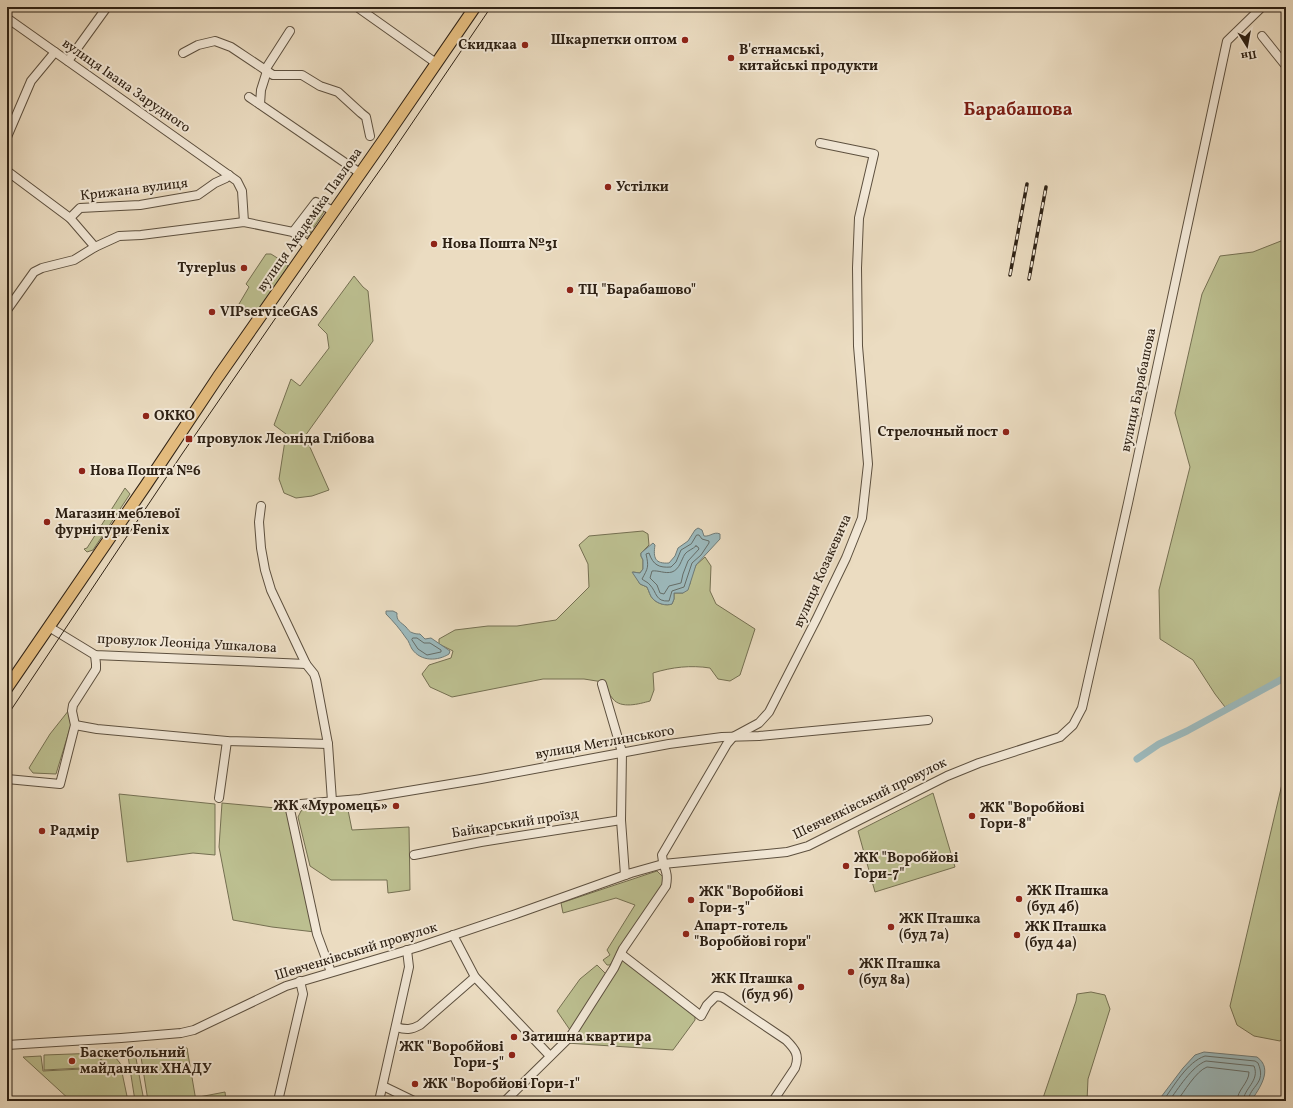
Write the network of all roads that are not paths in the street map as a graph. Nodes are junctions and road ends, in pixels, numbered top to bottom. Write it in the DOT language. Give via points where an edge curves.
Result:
graph roads {
  1 [pos="107,7"];
  2 [pos="357,7"];
  3 [pos="475,7"];
  4 [pos="1262,7"];
  5 [pos="7,18"];
  6 [pos="290,31"];
  7 [pos="1262,36"];
  8 [pos="55,52"];
  9 [pos="183,53"];
  10 [pos="68,61"];
  11 [pos="436,63"];
  12 [pos="1286,66"];
  13 [pos="266,71"];
  14 [pos="249,97"];
  15 [pos="260,104"];
  16 [pos="370,136"];
  17 [pos="7,137"];
  18 [pos="820,143"];
  19 [pos="7,172"];
  20 [pos="360,173"];
  21 [pos="229,175"];
  22 [pos="333,211"];
  23 [pos="70,218"];
  24 [pos="244,222"];
  25 [pos="293,232"];
  26 [pos="308,246"];
  27 [pos="96,247"];
  28 [pos="7,310"];
  29 [pos="261,506"];
  30 [pos="49,627"];
  31 [pos="95,655"];
  32 [pos="306,664"];
  33 [pos="602,684"];
  34 [pos="7,688"];
  35 [pos="928,720"];
  36 [pos="75,725"];
  37 [pos="733,737"];
  38 [pos="1060,738"];
  39 [pos="227,740"];
  40 [pos="328,744"];
  41 [pos="622,752"];
  42 [pos="7,779"];
  43 [pos="219,798"];
  44 [pos="332,801"];
  45 [pos="621,820"];
  46 [pos="414,855"];
  47 [pos="663,864"];
  48 [pos="625,875"];
  49 [pos="453,935"];
  50 [pos="407,950"];
  51 [pos="622,951"];
  52 [pos="331,972"];
  53 [pos="475,977"];
  54 [pos="300,981"];
  55 [pos="396,1027"];
  56 [pos="7,1045"];
  57 [pos="550,1056"];
  58 [pos="383,1086"];
  59 [pos="278,1101"];
  60 [pos="379,1101"];
  61 [pos="414,1101"];
  62 [pos="505,1101"];
  63 [pos="773,1101"];
  1 -- 10 [label="street"];
  2 -- 11 [label="street"];
  3 -- 11 [label="main road, вулиця Академіка Павлова"];
  4 -- 38 [label="street, вулиця Барабашова" via="1226,42 1082,708 1073,725"];
  5 -- 8 [label="street, вулиця Івана Зарудного"];
  6 -- 13 [label="street"];
  7 -- 12 [label="street"];
  8 -- 10 [label="street, вулиця Івана Зарудного"];
  8 -- 17 [label="street" via="31,81"];
  9 -- 13 [label="street" via="198,45 215,41 231,47"];
  10 -- 21 [label="street, вулиця Івана Зарудного"];
  11 -- 20 [label="main road, вулиця Академіка Павлова"];
  13 -- 15 [label="street"];
  13 -- 16 [label="street" via="273,75 302,75 320,86 338,92 366,117"];
  14 -- 15 [label="street"];
  15 -- 20 [label="street"];
  18 -- 37 [label="street, вулиця Козакевича" via="874,154 859,218 857,268 858,346 868,464 864,506 860,525 846,558 768,712 759,722"];
  19 -- 23 [label="street, Крижана вулиця"];
  20 -- 22 [label="main road, вулиця Академіка Павлова"];
  21 -- 23 [label="street, Крижана вулиця" via="198,195 140,205 80,208"];
  21 -- 24 [label="street, вулиця Івана Зарудного" via="240,186"];
  22 -- 25 [label="street" via="316,202"];
  22 -- 26 [label="main road, вулиця Академіка Павлова"];
  23 -- 27 [label="street"];
  24 -- 25 [label="street"];
  24 -- 27 [label="street" via="119,236"];
  25 -- 26 [label="street"];
  26 -- 30 [label="main road, вулиця Академіка Павлова"];
  27 -- 28 [label="street" via="74,260 34,272"];
  29 -- 32 [label="street" via="259,522 265,570 271,590"];
  30 -- 31 [label="street, провулок Леоніда Ушкалова"];
  30 -- 34 [label="main road, вулиця Академіка Павлова"];
  31 -- 32 [label="street, провулок Леоніда Ушкалова"];
  31 -- 36 [label="street" via="96,669 73,705"];
  32 -- 40 [label="street" via="311,668 316,680"];
  33 -- 41 [label="street"];
  35 -- 37 [label="street, вулиця Метлинського"];
  36 -- 39 [label="street" via="97,730"];
  36 -- 42 [label="street" via="60,784"];
  37 -- 41 [label="street, вулиця Метлинського"];
  37 -- 47 [label="street, вулиця Козакевича" via="662,855"];
  38 -- 47 [label="street, Шевченківський провулок" via="964,768 804,848 787,852"];
  39 -- 40 [label="street"];
  39 -- 43 [label="street"];
  40 -- 44 [label="street"];
  41 -- 44 [label="street, вулиця Метлинського" via="481,780"];
  41 -- 45 [label="street"];
  44 -- 52 [label="street, вулиця Метлинського" via="289,805 318,934"];
  45 -- 46 [label="street, Байкарський проїзд"];
  45 -- 48 [label="street"];
  47 -- 48 [label="street, Шевченківський провулок"];
  47 -- 51 [label="street" via="668,875 666,886"];
  48 -- 49 [label="street, Шевченківський провулок"];
  49 -- 50 [label="street, Шевченківський провулок"];
  49 -- 53 [label="street"];
  50 -- 52 [label="street, Шевченківський провулок"];
  50 -- 55 [label="street" via="409,967"];
  51 -- 57 [label="street" via="570,1037"];
  51 -- 63 [label="street" via="701,1016 716,996 722,997 786,1040 796,1052 798,1063"];
  52 -- 54 [label="street, Шевченківський провулок"];
  53 -- 55 [label="street" via="420,1025 404,1030"];
  53 -- 57 [label="street"];
  54 -- 56 [label="street, Шевченківський провулок" via="181,1034"];
  54 -- 59 [label="street" via="303,994"];
  55 -- 58 [label="street"];
  57 -- 62 [label="street"];
  58 -- 60 [label="street"];
  58 -- 61 [label="street"];
}
